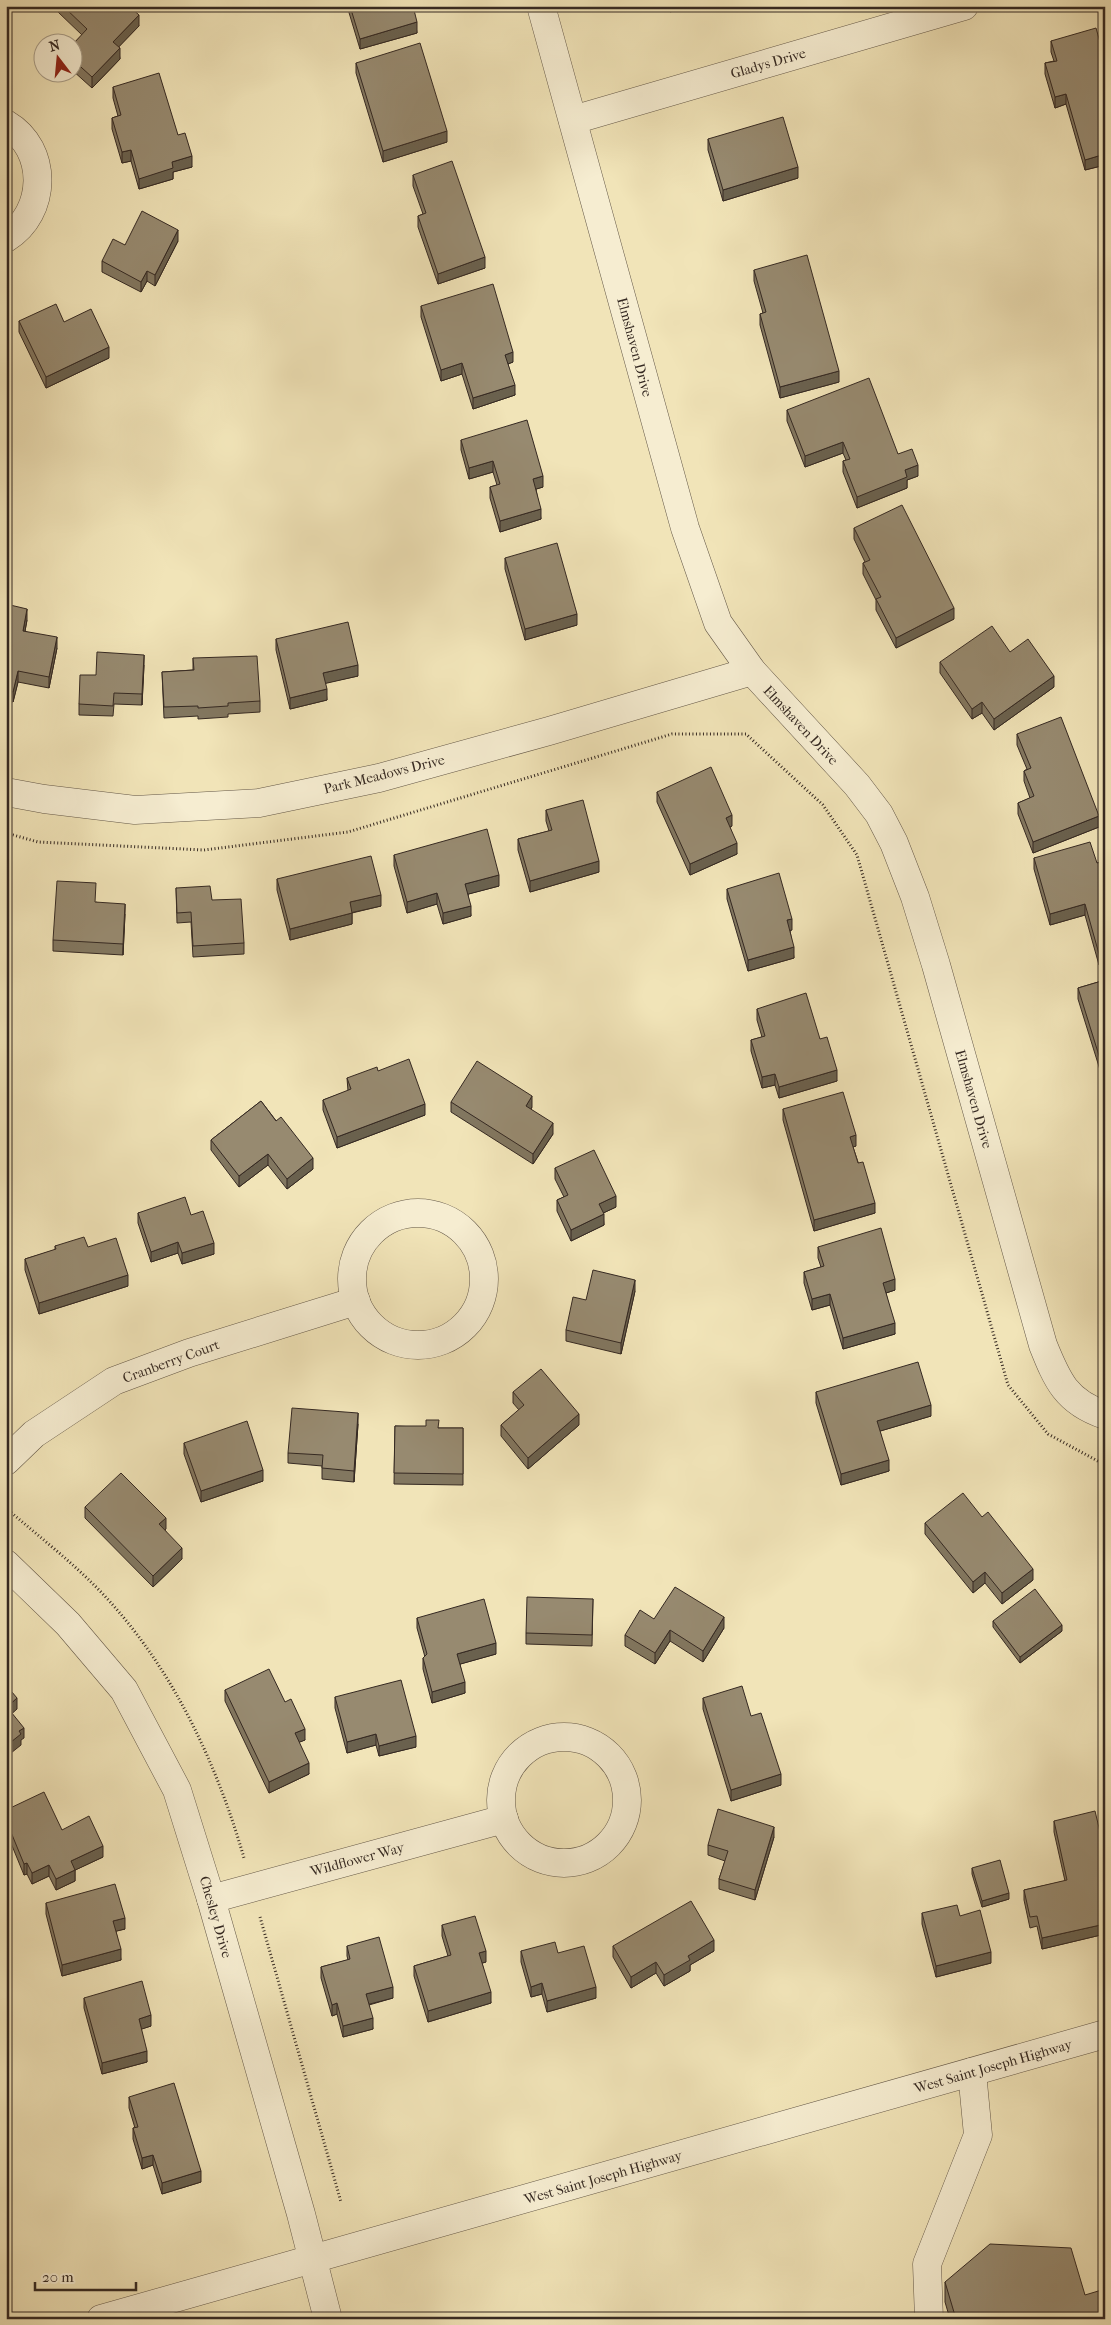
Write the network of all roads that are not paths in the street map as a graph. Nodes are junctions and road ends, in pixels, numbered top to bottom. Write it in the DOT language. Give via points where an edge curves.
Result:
graph roads {
  1 [pos="541,6"];
  2 [pos="964,6"];
  3 [pos="573,120"];
  4 [pos="6,124"];
  5 [pos="6,238"];
  6 [pos="752,671"];
  7 [pos="6,792"];
  8 [pos="356,1301"];
  9 [pos="1105,1415"];
  10 [pos="6,1461"];
  11 [pos="6,1564"];
  12 [pos="504,1819"];
  13 [pos="211,1899"];
  14 [pos="1105,2034"];
  15 [pos="972,2072"];
  16 [pos="314,2259"];
  17 [pos="102,2319"];
  18 [pos="328,2319"];
  19 [pos="929,2319"];
  1 -- 3 [label="street, Elmshaven Drive"];
  2 -- 3 [label="street, Gladys Drive"];
  3 -- 6 [label="street, Elmshaven Drive" via="685,528 718,623"];
  4 -- 5 [label="street" via="24,140 35,160 39,181 35,203 25,222"];
  6 -- 7 [label="street, Park Meadows Drive" via="380,778 259,803 135,810"];
  6 -- 9 [label="street, Elmshaven Drive" via="857,785 879,814 894,843 936,965 1043,1345 1068,1394 1091,1411"];
  8 -- 8 [label="street" via="366,1320 382,1335 403,1343 425,1345 446,1339 465,1326 478,1308 484,1287 484,1265 476,1245 462,1228 443,1217 422,1213 400,1215 381,1224 365,1239 355,1258 352,1280"];
  8 -- 10 [label="street, Cranberry Court" via="189,1353 114,1381 34,1434"];
  11 -- 13 [label="street, Chesley Drive" via="68,1624 124,1690 177,1790"];
  12 -- 12 [label="street" via="514,1838 530,1853 550,1862 571,1863 592,1857 610,1844 622,1826 628,1806 627,1786 619,1767 606,1751 588,1740 568,1736 548,1739 529,1747 514,1761 501,1799"];
  12 -- 13 [label="street, Wildflower Way"];
  13 -- 16 [label="street, Chesley Drive"];
  14 -- 15 [label="street, West Saint Joseph Highway"];
  15 -- 16 [label="street, West Saint Joseph Highway"];
  15 -- 19 [label="street" via="978,2135 927,2264"];
  16 -- 17 [label="street, West Saint Joseph Highway"];
  16 -- 18 [label="street, Chesley Drive"];
}
